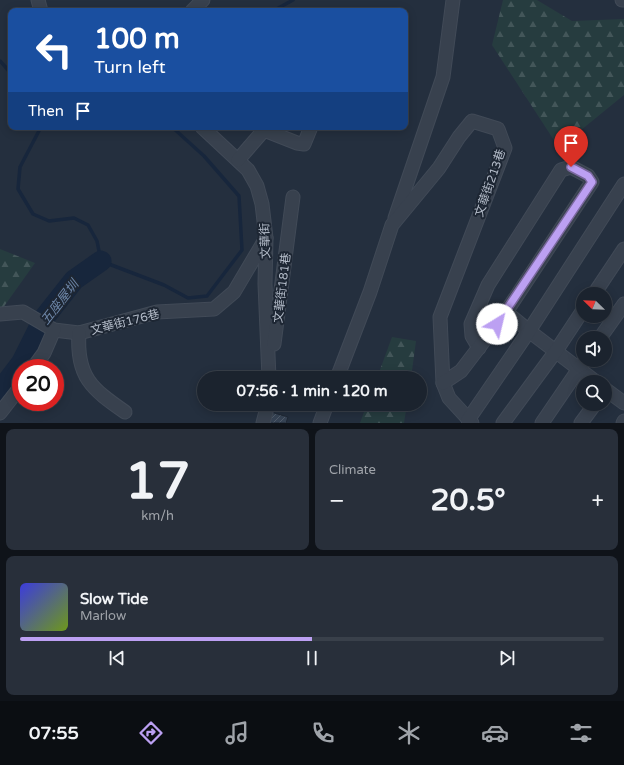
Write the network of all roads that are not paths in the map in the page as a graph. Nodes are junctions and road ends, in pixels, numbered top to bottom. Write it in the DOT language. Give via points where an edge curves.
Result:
graph roads {
  1 [pos="203,0"];
  2 [pos="453,0"];
  3 [pos="195,8"];
  4 [pos="205,130"];
  5 [pos="264,130"];
  6 [pos="264,130"];
  7 [pos="310,130"];
  8 [pos="238,160"];
  9 [pos="624,184"];
  10 [pos="293,197"];
  11 [pos="392,225"];
  12 [pos="266,238"];
  13 [pos="624,249"];
  14 [pos="599,287"];
  15 [pos="624,304"];
  16 [pos="506,312"];
  17 [pos="0,314"];
  18 [pos="576,321"];
  19 [pos="54,330"];
  20 [pos="529,331"];
  21 [pos="605,331"];
  22 [pos="79,333"];
  23 [pos="479,348"];
  24 [pos="556,351"];
  25 [pos="40,359"];
  26 [pos="576,361"];
  27 [pos="580,367"];
  28 [pos="585,367"];
  29 [pos="269,371"];
  30 [pos="270,371"];
  31 [pos="340,371"];
  32 [pos="592,375"];
  33 [pos="443,383"];
  34 [pos="612,394"];
  35 [pos="12,398"];
  36 [pos="624,403"];
  37 [pos="266,411"];
  38 [pos="324,411"];
  39 [pos="590,411"];
  40 [pos="125,412"];
  41 [pos="0,413"];
  42 [pos="470,421"];
  43 [pos="263,423"];
  44 [pos="320,423"];
  45 [pos="504,423"];
  46 [pos="542,423"];
  47 [pos="581,423"];
  1 -- 3 [label="street"];
  2 -- 11 [label="street" via="443,77"];
  4 -- 8 [label="street, 文華街"];
  5 -- 8 [label="street"];
  6 -- 7 [label="street" via="304,144"];
  8 -- 12 [label="street, 文華街" via="248,170 257,186"];
  9 -- 20 [label="street"];
  10 -- 30 [label="street, 文華街181巷"];
  11 -- 31 [label="street, 文華街213巷"];
  11 -- 33 [label="street, 文華街213巷" via="439,168 472,121 498,129 505,148 440,317"];
  12 -- 22 [label="street, 文華街176巷" via="234,292 214,309 157,312"];
  12 -- 29 [label="street, 文華街"];
  13 -- 14 [label="street"];
  15 -- 21 [label="street"];
  16 -- 20 [label="street"];
  16 -- 23 [label="street"];
  16 -- 23 [label="street" via="592,182 588,176 571,167 561,170 488,285 471,324 472,336"];
  17 -- 19 [label="street, 文華街176巷" via="23,312"];
  18 -- 24 [label="street"];
  19 -- 22 [label="street, 文華街176巷"];
  19 -- 25 [label="street"];
  20 -- 24 [label="street"];
  20 -- 42 [label="street"];
  22 -- 40 [label="street" via="80,364 86,378 98,392"];
  23 -- 33 [label="street" via="461,371"];
  24 -- 26 [label="street"];
  24 -- 45 [label="street"];
  27 -- 46 [label="street"];
  28 -- 32 [label="street"];
  33 -- 42 [label="street, 文華街213巷" via="449,398"];
  34 -- 36 [label="street"];
  35 -- 41 [label="street"];
  37 -- 43 [label="street"];
  38 -- 44 [label="street"];
  39 -- 47 [label="street"];
}
